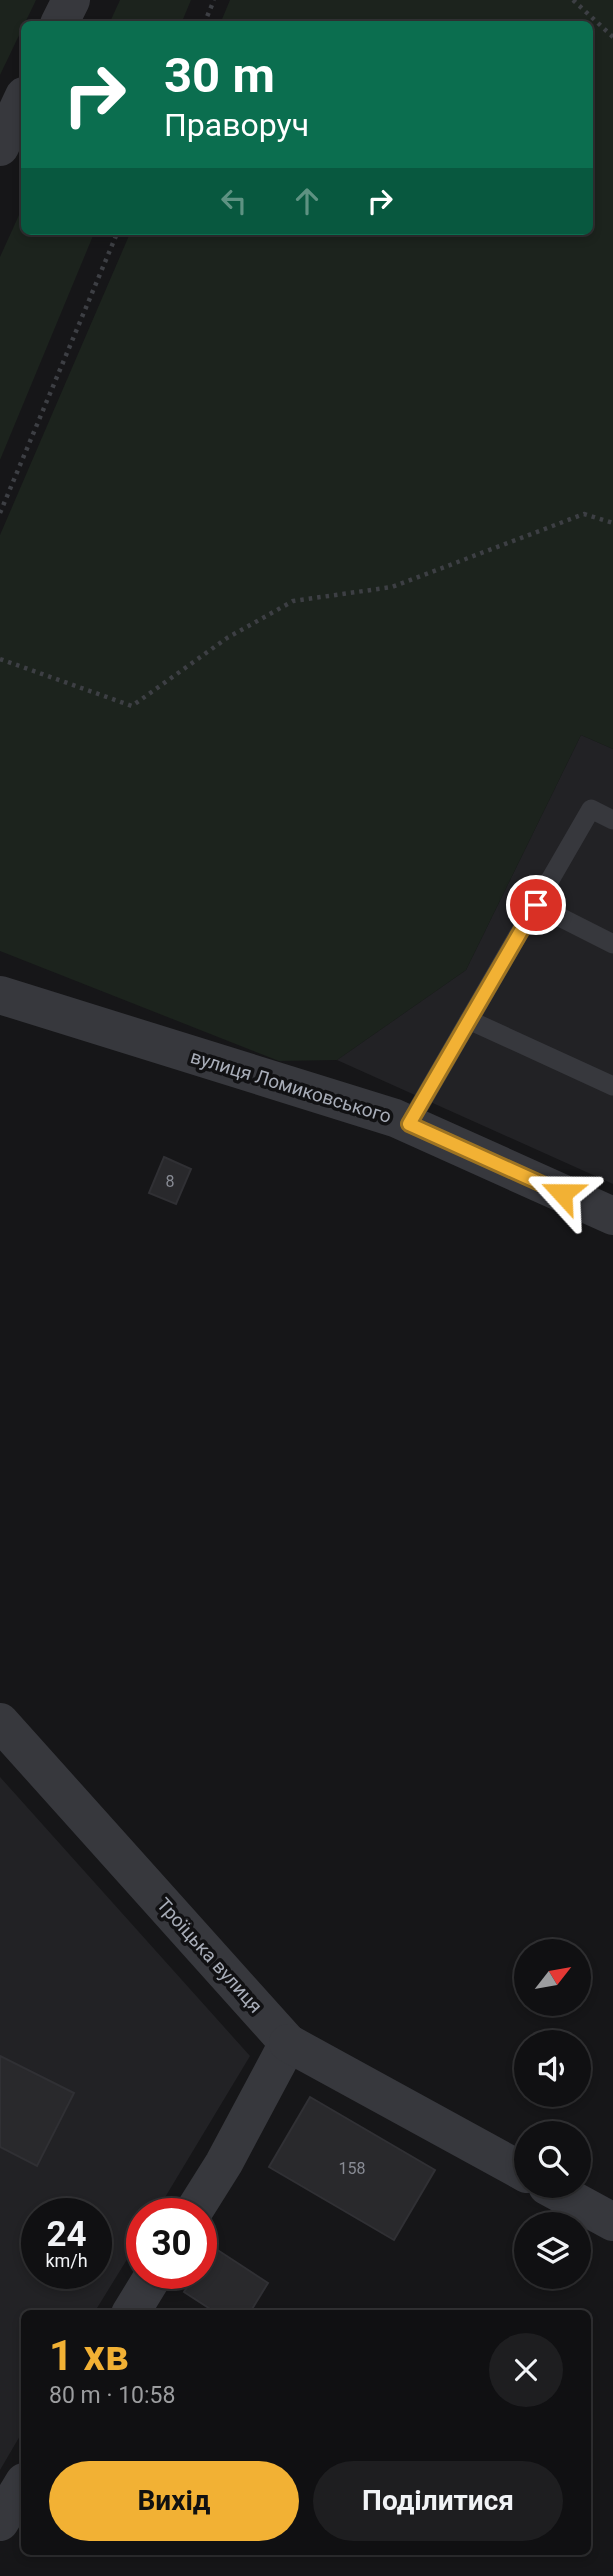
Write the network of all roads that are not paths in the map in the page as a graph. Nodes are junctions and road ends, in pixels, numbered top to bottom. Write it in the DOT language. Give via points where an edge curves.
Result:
graph roads {
  1 [pos="71,0"];
  2 [pos="60,21"];
  3 [pos="21,102"];
  4 [pos="0,147"];
  5 [pos="613,820"];
  6 [pos="536,905"];
  7 [pos="613,944"];
  8 [pos="0,995"];
  9 [pos="469,1020"];
  10 [pos="613,1086"];
  11 [pos="409,1124"];
  12 [pos="613,1216"];
  13 [pos="0,1722"];
  14 [pos="288,2043"];
  15 [pos="514,2167"];
  16 [pos="202,2198"];
  17 [pos="569,2198"];
  18 [pos="613,2222"];
  19 [pos="145,2289"];
  20 [pos="132,2310"];
  21 [pos="21,2487"];
  22 [pos="0,2522"];
  1 -- 2 [label="street"];
  3 -- 4 [label="street"];
  5 -- 6 [label="lane" via="591,809"];
  6 -- 7 [label="lane"];
  6 -- 9 [label="lane"];
  8 -- 11 [label="street, вулиця Ломиковського"];
  9 -- 10 [label="lane"];
  9 -- 11 [label="lane"];
  11 -- 12 [label="street, вулиця Ломиковського"];
  13 -- 14 [label="street, Троїцька вулиця"];
  14 -- 15 [label="street, Троїцька вулиця"];
  14 -- 16 [label="street"];
  17 -- 18 [label="street"];
  19 -- 20 [label="street"];
  21 -- 22 [label="street"];
}
